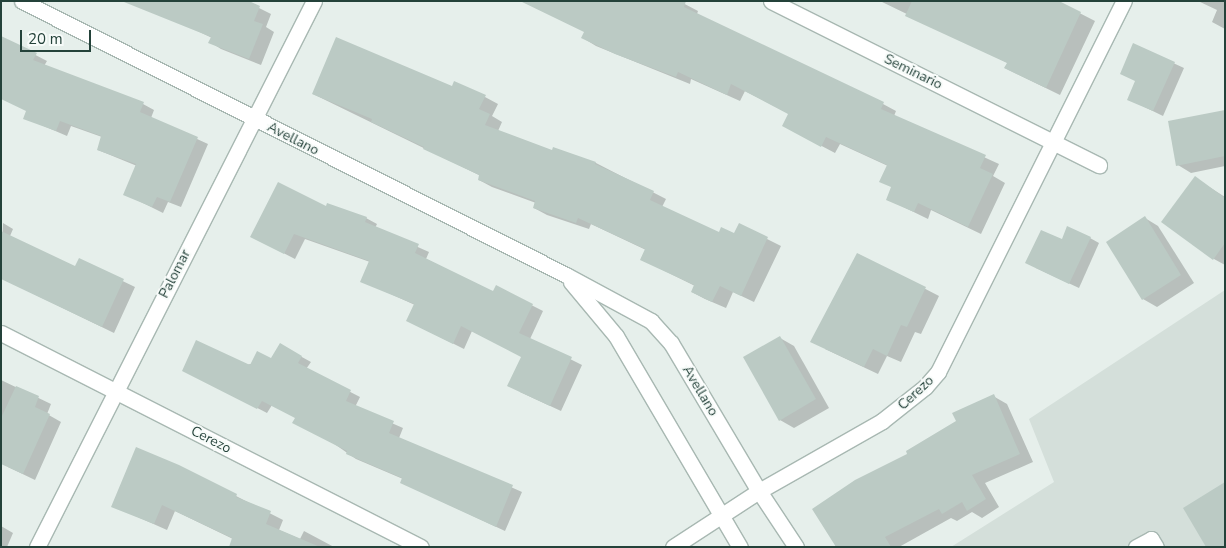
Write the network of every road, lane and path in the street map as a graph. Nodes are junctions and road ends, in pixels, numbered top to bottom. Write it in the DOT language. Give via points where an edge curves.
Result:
graph roads {
  1 [pos="22,1"];
  2 [pos="314,1"];
  3 [pos="771,1"];
  4 [pos="1124,1"];
  5 [pos="253,119"];
  6 [pos="1054,142"];
  7 [pos="1099,165"];
  8 [pos="566,275"];
  9 [pos="1,333"];
  10 [pos="116,391"];
  11 [pos="759,491"];
  12 [pos="721,517"];
  13 [pos="37,547"];
  14 [pos="421,547"];
  15 [pos="672,547"];
  16 [pos="740,547"];
  17 [pos="796,547"];
  18 [pos="1136,547"];
  19 [pos="1156,547"];
  1 -- 5 [label="street, Avellano"];
  2 -- 5 [label="street, Palomar"];
  3 -- 6 [label="street, Seminario"];
  4 -- 6 [label="street, Cerezo"];
  5 -- 8 [label="street, Avellano"];
  5 -- 10 [label="street, Palomar"];
  6 -- 7 [label="street"];
  6 -- 11 [label="street, Cerezo" via="938,372 926,387 882,421"];
  8 -- 11 [label="street, Avellano" via="651,321 671,343"];
  8 -- 12 [label="street, Avellano" via="616,336"];
  9 -- 10 [label="street, Cerezo"];
  10 -- 13 [label="street, Palomar"];
  10 -- 14 [label="street, Cerezo"];
  11 -- 12 [label="street, Cerezo"];
  11 -- 17 [label="street, Avellano"];
  12 -- 15 [label="street, Cerezo"];
  12 -- 16 [label="street, Avellano"];
  18 -- 19 [label="street" via="1151,539"];
}
